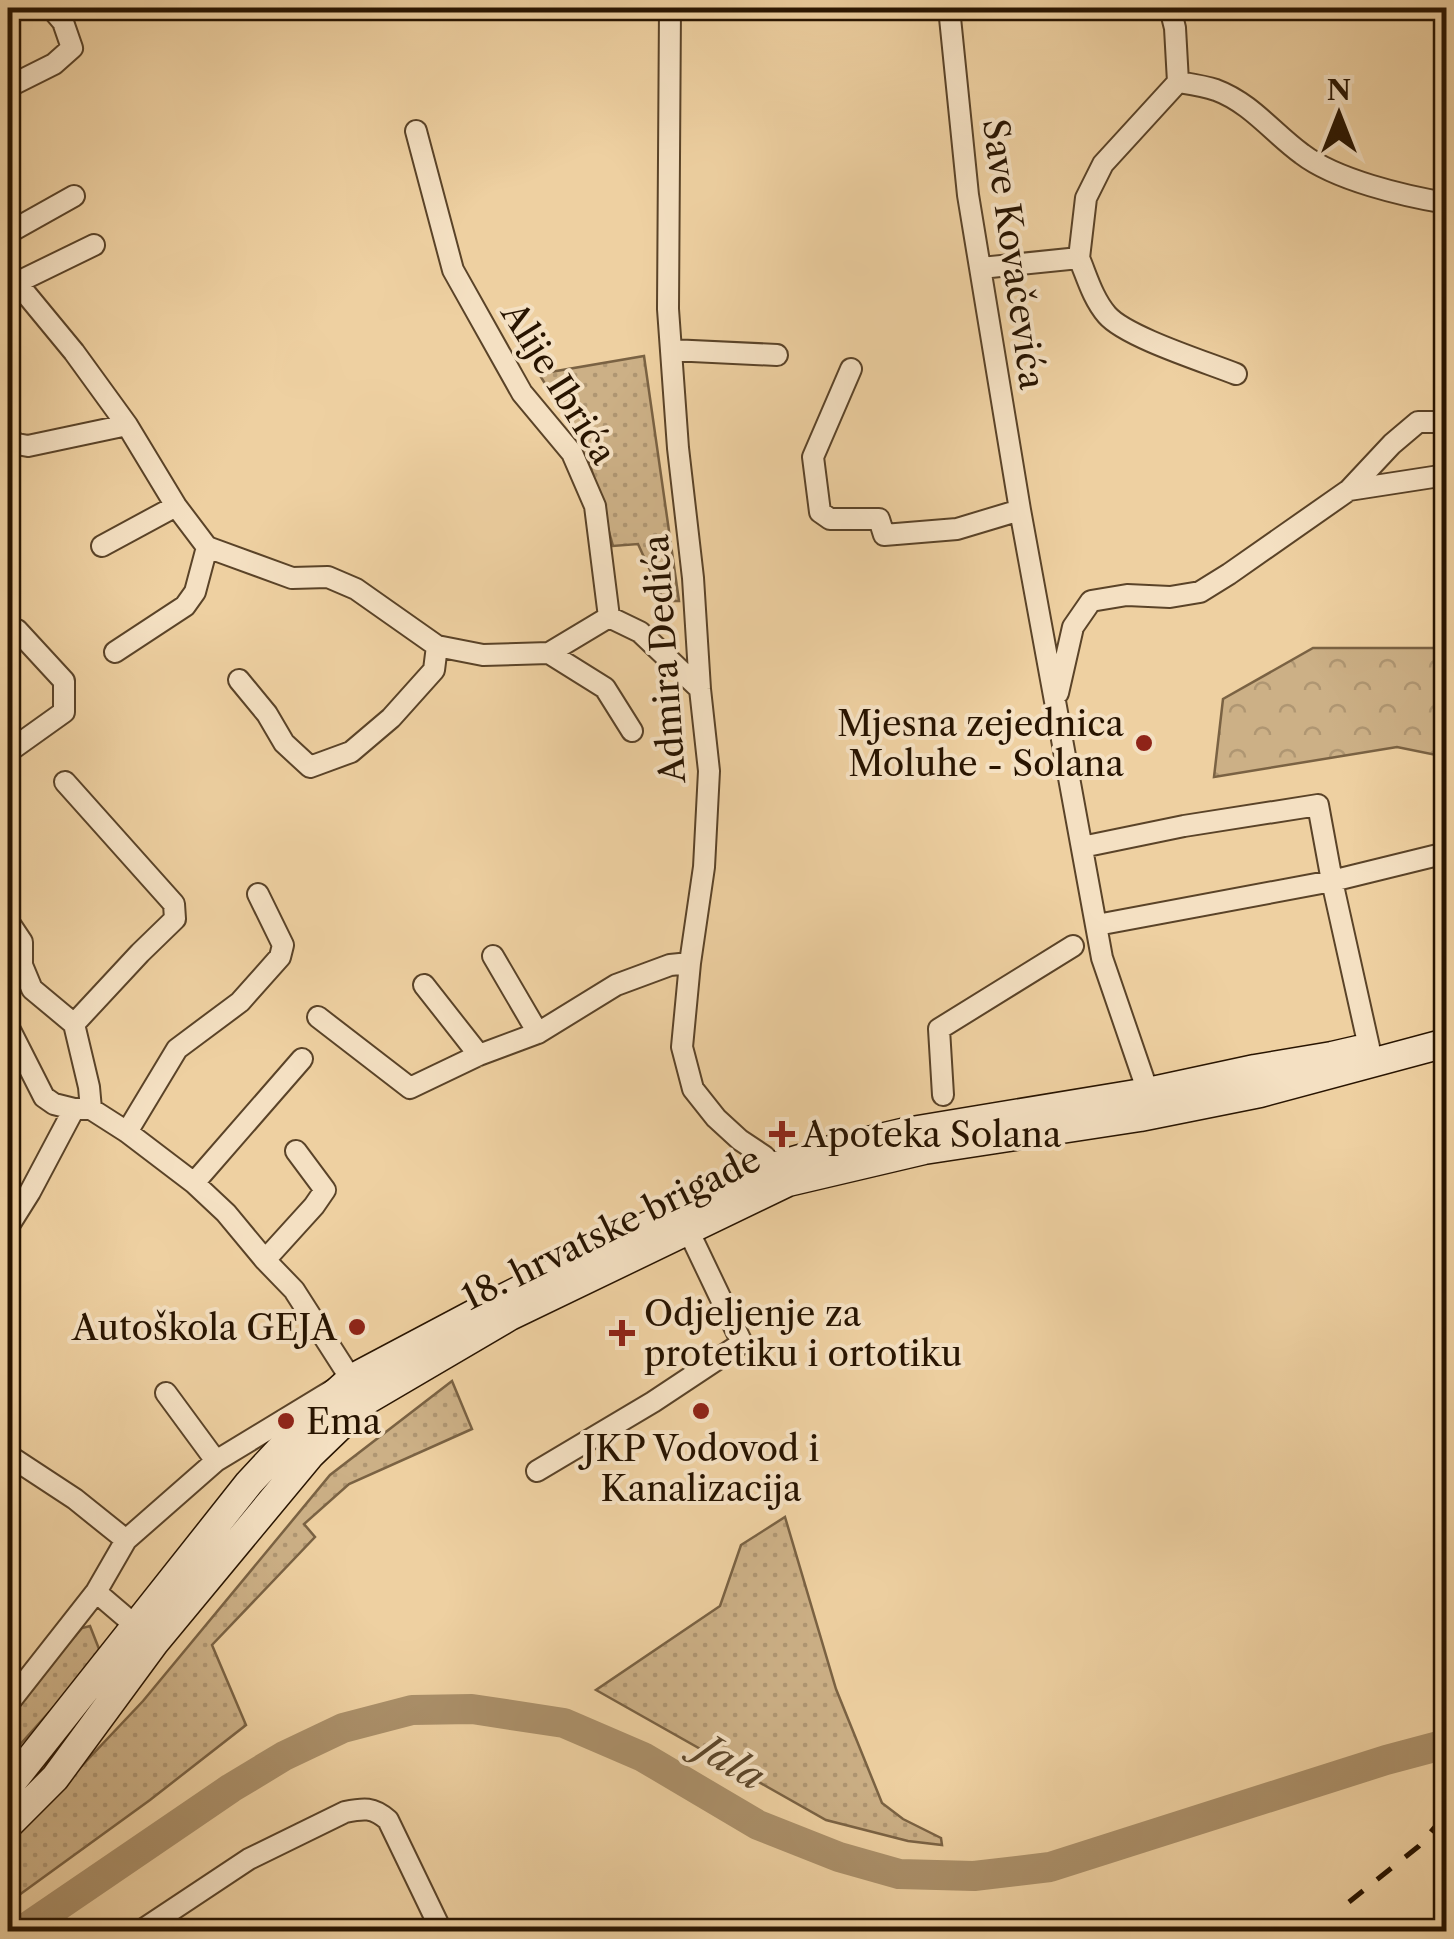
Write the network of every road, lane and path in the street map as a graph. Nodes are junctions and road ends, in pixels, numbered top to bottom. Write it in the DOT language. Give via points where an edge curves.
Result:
graph roads {
  1 [pos="51,8"];
  2 [pos="670,8"];
  3 [pos="949,8"];
  4 [pos="1170,8"];
  5 [pos="1178,82"];
  6 [pos="8,87"];
  7 [pos="416,131"];
  8 [pos="74,196"];
  9 [pos="1445,199"];
  10 [pos="8,233"];
  11 [pos="94,245"];
  12 [pos="1079,258"];
  13 [pos="981,268"];
  14 [pos="12,277"];
  15 [pos="671,350"];
  16 [pos="778,354"];
  17 [pos="851,369"];
  18 [pos="1236,374"];
  19 [pos="1446,422"];
  20 [pos="126,424"];
  21 [pos="8,438"];
  22 [pos="1446,474"];
  23 [pos="1349,490"];
  24 [pos="176,506"];
  25 [pos="1020,510"];
  26 [pos="102,546"];
  27 [pos="207,547"];
  28 [pos="609,617"];
  29 [pos="8,637"];
  30 [pos="437,646"];
  31 [pos="114,652"];
  32 [pos="550,653"];
  33 [pos="239,680"];
  34 [pos="700,689"];
  35 [pos="1056,703"];
  36 [pos="632,732"];
  37 [pos="8,752"];
  38 [pos="65,782"];
  39 [pos="1082,847"];
  40 [pos="1446,853"];
  41 [pos="1332,881"];
  42 [pos="258,894"];
  43 [pos="8,921"];
  44 [pos="1096,925"];
  45 [pos="1073,946"];
  46 [pos="493,956"];
  47 [pos="690,963"];
  48 [pos="424,985"];
  49 [pos="318,1017"];
  50 [pos="74,1024"];
  51 [pos="8,1026"];
  52 [pos="1446,1026"];
  53 [pos="538,1032"];
  54 [pos="1446,1044"];
  55 [pos="1369,1047"];
  56 [pos="478,1055"];
  57 [pos="302,1059"];
  58 [pos="1148,1092"];
  59 [pos="944,1095"];
  60 [pos="83,1109"];
  61 [pos="127,1132"];
  62 [pos="296,1151"];
  63 [pos="782,1174"];
  64 [pos="194,1183"];
  65 [pos="8,1227"];
  66 [pos="688,1230"];
  67 [pos="265,1260"];
  68 [pos="350,1379"];
  69 [pos="166,1393"];
  70 [pos="8,1455"];
  71 [pos="216,1461"];
  72 [pos="537,1471"];
  73 [pos="126,1540"];
  74 [pos="96,1592"];
  75 [pos="145,1634"];
  76 [pos="8,1704"];
  77 [pos="8,1786"];
  78 [pos="8,1824"];
  79 [pos="139,1932"];
  80 [pos="442,1932"];
  1 -- 6 [label="street" via="64,22 72,48"];
  2 -- 15 [label="street, Admira Dedića"];
  3 -- 13 [label="street, Save Kovačevića"];
  4 -- 5 [label="street"];
  5 -- 9 [label="street" via="1216,90 1250,108 1304,156 1346,176 1398,194"];
  5 -- 12 [label="street" via="1104,164 1086,198"];
  7 -- 28 [label="street, Alije Ibrića" via="454,270 522,393 572,452 595,506"];
  8 -- 10 [label="street"];
  11 -- 14 [label="street"];
  12 -- 13 [label="street"];
  12 -- 18 [label="street" via="1109,318"];
  13 -- 25 [label="street, Save Kovačevića"];
  14 -- 20 [label="street"];
  15 -- 16 [label="street"];
  15 -- 34 [label="street, Admira Dedića"];
  17 -- 25 [label="street" via="813,457 820,512 830,519 880,519 884,535 957,529"];
  19 -- 23 [label="street" via="1418,422"];
  20 -- 21 [label="street" via="28,446"];
  20 -- 24 [label="street"];
  22 -- 23 [label="street"];
  23 -- 35 [label="street" via="1200,592 1091,602 1073,627"];
  24 -- 26 [label="street"];
  24 -- 27 [label="street"];
  25 -- 35 [label="street, Save Kovačevića"];
  27 -- 30 [label="street" via="292,578 328,577 356,589"];
  27 -- 31 [label="street" via="185,606"];
  28 -- 32 [label="street"];
  28 -- 34 [label="street" via="640,632"];
  29 -- 37 [label="street" via="17,630 64,681 64,712"];
  30 -- 32 [label="street" via="483,655"];
  30 -- 33 [label="street" via="434,670 391,718 351,752 310,766 284,743"];
  32 -- 36 [label="street" via="605,688"];
  34 -- 47 [label="street, Admira Dedića" via="709,770"];
  35 -- 39 [label="street, Save Kovačevića"];
  38 -- 50 [label="street" via="174,904 175,919"];
  39 -- 41 [label="street" via="1318,805"];
  39 -- 44 [label="street, Save Kovačevića"];
  40 -- 41 [label="street"];
  41 -- 44 [label="street"];
  41 -- 55 [label="street"];
  42 -- 61 [label="street" via="283,945 280,957 240,1002 177,1049"];
  43 -- 50 [label="street" via="22,942 32,989"];
  44 -- 58 [label="street, Save Kovačevića"];
  45 -- 59 [label="street" via="939,1029"];
  46 -- 53 [label="street"];
  47 -- 53 [label="street" via="616,985"];
  47 -- 63 [label="street, Admira Dedića" via="682,1048 693,1089 716,1118"];
  48 -- 56 [label="street"];
  49 -- 56 [label="street" via="410,1088"];
  50 -- 60 [label="street" via="89,1087"];
  51 -- 60 [label="street" via="44,1097"];
  52 -- 55 [label="main road, 18. hrvatske brigade"];
  53 -- 56 [label="street"];
  54 -- 63 [label="main road, 18. hrvatske brigade" via="1140,1117"];
  55 -- 58 [label="main road, 18. hrvatske brigade"];
  57 -- 64 [label="street"];
  58 -- 63 [label="main road, 18. hrvatske brigade" via="906,1132 838,1148"];
  60 -- 61 [label="street"];
  60 -- 65 [label="street"];
  61 -- 64 [label="street"];
  62 -- 67 [label="street" via="324,1190"];
  63 -- 66 [label="main road, 18. hrvatske brigade"];
  63 -- 68 [label="main road, 18. hrvatske brigade" via="671,1214"];
  64 -- 67 [label="street"];
  66 -- 72 [label="street, 18. hrvatske brigade" via="742,1344"];
  66 -- 75 [label="main road, 18. hrvatske brigade" via="510,1316 367,1400"];
  67 -- 68 [label="street" via="294,1290"];
  68 -- 71 [label="street"];
  68 -- 75 [label="main road, 18. hrvatske brigade" via="249,1482"];
  69 -- 71 [label="street"];
  70 -- 73 [label="street"];
  71 -- 73 [label="street"];
  73 -- 74 [label="street"];
  74 -- 75 [label="street"];
  74 -- 76 [label="street"];
  75 -- 77 [label="main road, 18. hrvatske brigade"];
  75 -- 78 [label="main road, 18. hrvatske brigade" via="56,1778"];
  79 -- 80 [label="street" via="249,1859 360,1808 388,1820"];
}
